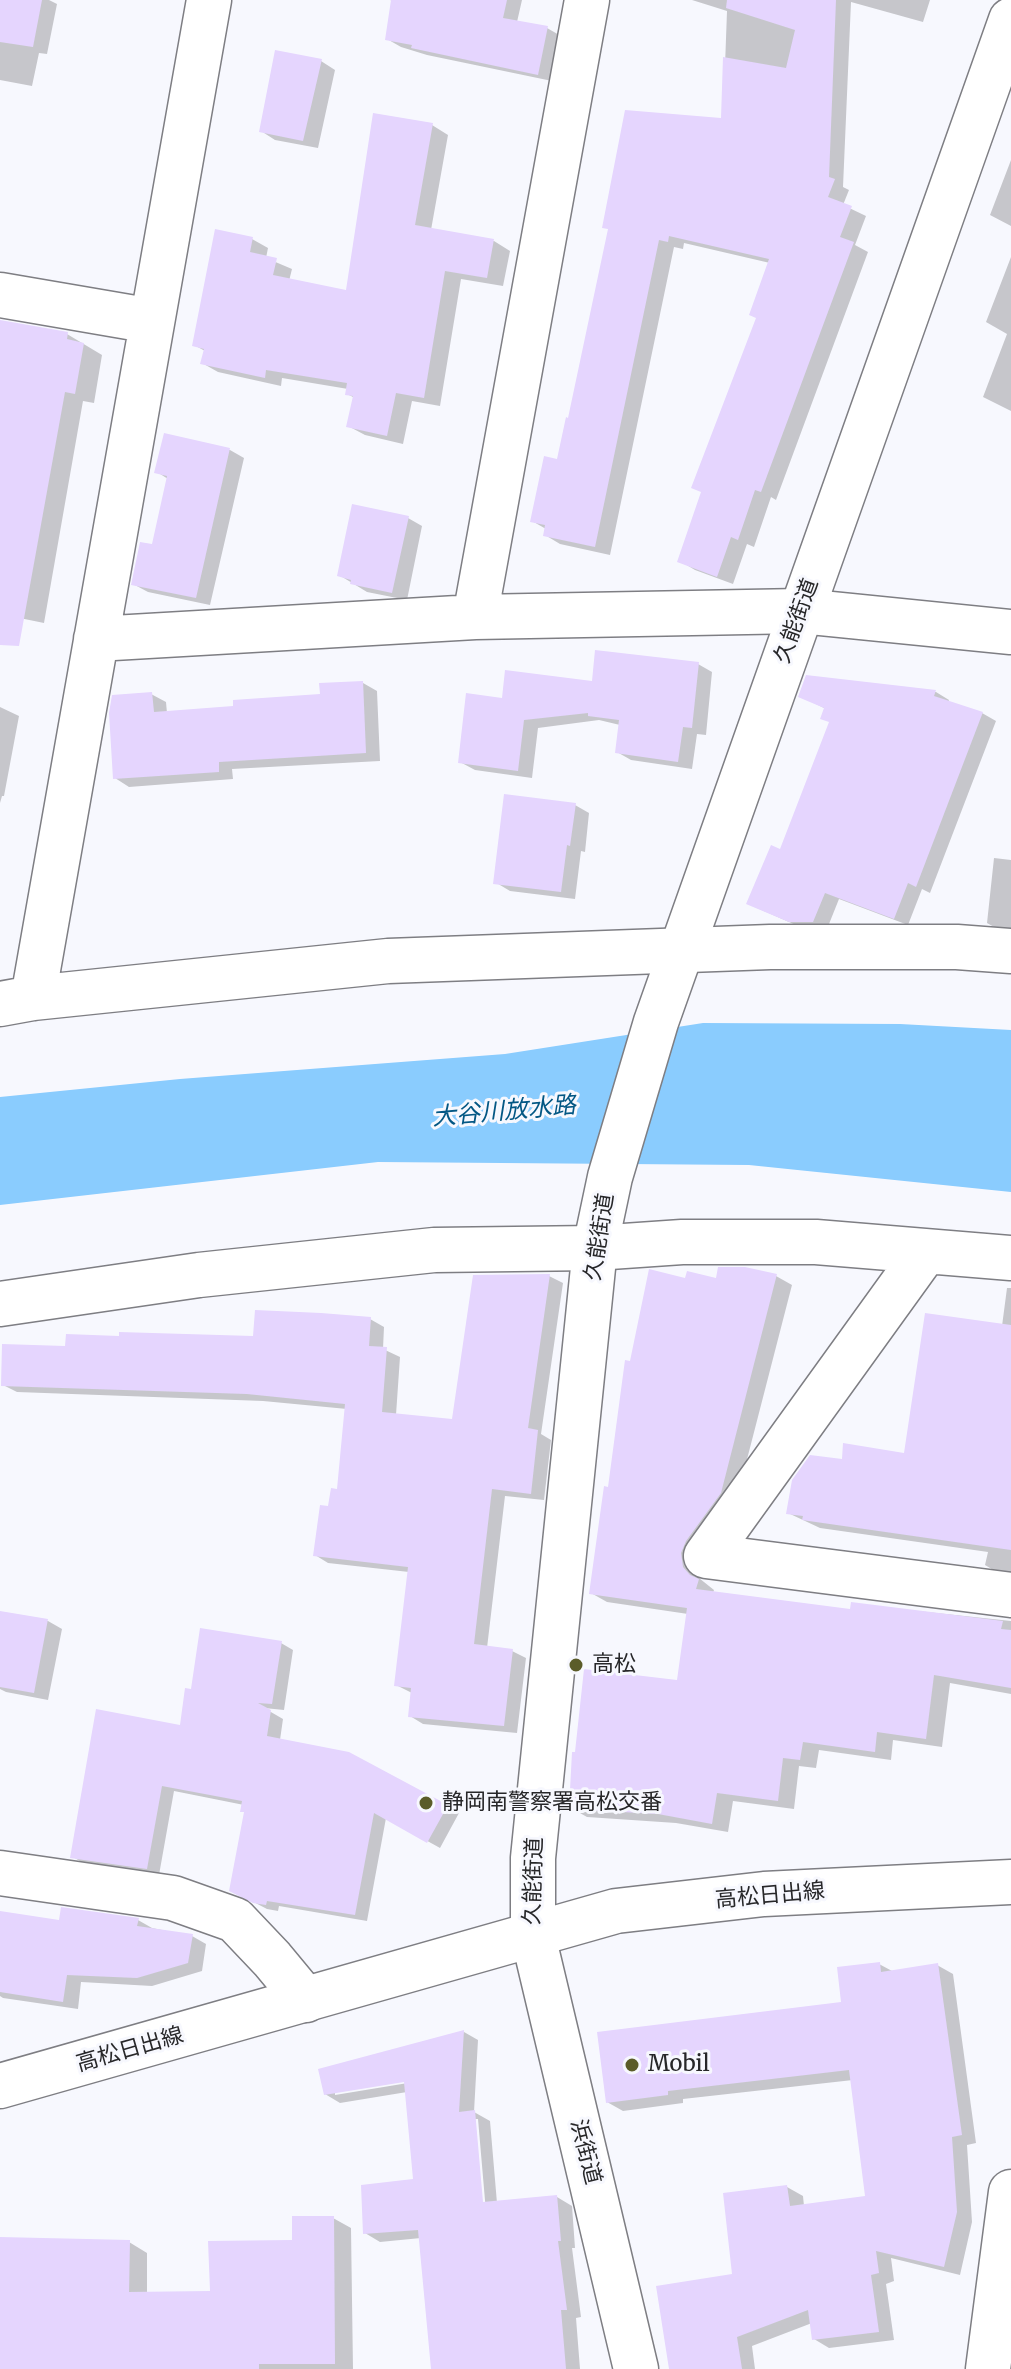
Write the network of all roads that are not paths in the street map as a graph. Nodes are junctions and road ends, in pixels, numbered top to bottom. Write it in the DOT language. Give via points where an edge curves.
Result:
graph roads {
  1 [pos="209,0"];
  2 [pos="587,0"];
  3 [pos="1007,43"];
  4 [pos="0,295"];
  5 [pos="152,321"];
  6 [pos="801,611"];
  7 [pos="475,617"];
  8 [pos="1011,632"];
  9 [pos="96,639"];
  10 [pos="1011,951"];
  11 [pos="680,952"];
  12 [pos="17,1001"];
  13 [pos="595,1248"];
  14 [pos="926,1251"];
  15 [pos="1011,1258"];
  16 [pos="0,1304"];
  17 [pos="1011,1595"];
  18 [pos="0,1873"];
  19 [pos="1011,1882"];
  20 [pos="533,1936"];
  21 [pos="306,2000"];
  22 [pos="0,2086"];
  23 [pos="1011,2192"];
  24 [pos="636,2369"];
  25 [pos="988,2369"];
  1 -- 5 [label="street"];
  2 -- 7 [label="street"];
  3 -- 6 [label="street, 久能街道"];
  4 -- 5 [label="street"];
  5 -- 9 [label="street"];
  6 -- 7 [label="street"];
  6 -- 8 [label="street"];
  6 -- 11 [label="street, 久能街道"];
  7 -- 9 [label="street"];
  9 -- 12 [label="street"];
  10 -- 11 [label="street" via="770,947"];
  11 -- 12 [label="street" via="388,961"];
  11 -- 13 [label="street, 久能街道" via="625,1124"];
  13 -- 14 [label="street" via="816,1242"];
  13 -- 16 [label="street" via="434,1250 199,1275"];
  13 -- 20 [label="street, 久能街道" via="533,1858"];
  14 -- 15 [label="street"];
  14 -- 17 [label="street" via="706,1556"];
  18 -- 21 [label="street" via="173,1898 235,1920"];
  19 -- 20 [label="street, 高松日出線" via="749,1896 616,1911"];
  20 -- 21 [label="street, 久能街道"];
  20 -- 24 [label="street, 浜街道"];
  21 -- 22 [label="street, 高松日出線"];
  23 -- 25 [label="street"];
}
